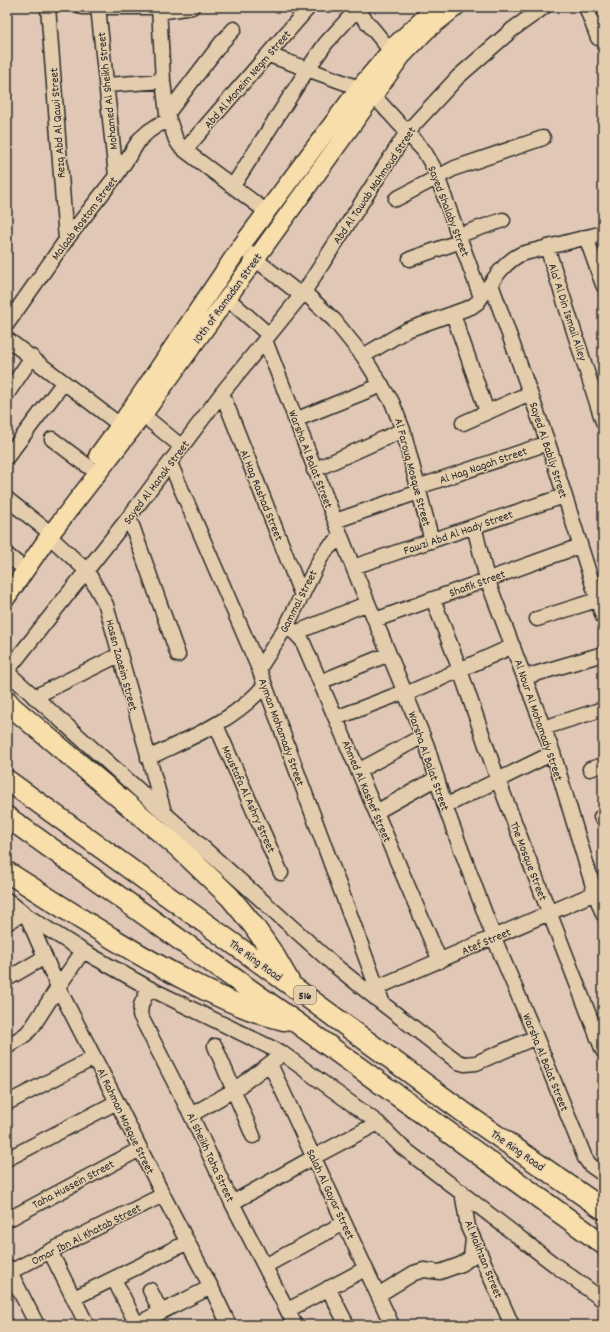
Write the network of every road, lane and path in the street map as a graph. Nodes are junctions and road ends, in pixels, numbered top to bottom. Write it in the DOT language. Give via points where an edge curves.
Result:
graph roads {
  1 [pos="48,7"];
  2 [pos="82,7"];
  3 [pos="98,7"];
  4 [pos="192,7"];
  5 [pos="309,7"];
  6 [pos="436,7"];
  7 [pos="456,7"];
  8 [pos="544,7"];
  9 [pos="586,7"];
  10 [pos="358,8"];
  11 [pos="159,9"];
  12 [pos="234,29"];
  13 [pos="598,38"];
  14 [pos="391,51"];
  15 [pos="269,55"];
  16 [pos="307,70"];
  17 [pos="163,81"];
  18 [pos="107,85"];
  19 [pos="366,92"];
  20 [pos="168,118"];
  21 [pos="407,132"];
  22 [pos="543,138"];
  23 [pos="187,152"];
  24 [pos="116,176"];
  25 [pos="437,177"];
  26 [pos="233,186"];
  27 [pos="396,199"];
  28 [pos="267,212"];
  29 [pos="503,220"];
  30 [pos="603,233"];
  31 [pos="586,237"];
  32 [pos="460,238"];
  33 [pos="66,240"];
  34 [pos="241,246"];
  35 [pos="547,247"];
  36 [pos="255,259"];
  37 [pos="410,259"];
  38 [pos="491,284"];
  39 [pos="603,285"];
  40 [pos="302,294"];
  41 [pos="227,298"];
  42 [pos="481,298"];
  43 [pos="453,314"];
  44 [pos="7,324"];
  45 [pos="267,337"];
  46 [pos="7,339"];
  47 [pos="363,356"];
  48 [pos="32,357"];
  49 [pos="64,382"];
  50 [pos="382,385"];
  51 [pos="530,392"];
  52 [pos="222,393"];
  53 [pos="7,394"];
  54 [pos="487,412"];
  55 [pos="143,415"];
  56 [pos="295,420"];
  57 [pos="603,422"];
  58 [pos="463,423"];
  59 [pos="120,425"];
  60 [pos="403,430"];
  61 [pos="52,439"];
  62 [pos="548,443"];
  63 [pos="182,447"];
  64 [pos="7,457"];
  65 [pos="170,463"];
  66 [pos="88,467"];
  67 [pos="314,470"];
  68 [pos="419,490"];
  69 [pos="564,496"];
  70 [pos="7,499"];
  71 [pos="129,517"];
  72 [pos="335,522"];
  73 [pos="474,526"];
  74 [pos="46,532"];
  75 [pos="341,537"];
  76 [pos="432,541"];
  77 [pos="580,546"];
  78 [pos="10,565"];
  79 [pos="353,567"];
  80 [pos="87,570"];
  81 [pos="487,579"];
  82 [pos="302,596"];
  83 [pos="7,597"];
  84 [pos="433,599"];
  85 [pos="597,600"];
  86 [pos="368,603"];
  87 [pos="603,617"];
  88 [pos="537,619"];
  89 [pos="375,620"];
  90 [pos="291,629"];
  91 [pos="513,646"];
  92 [pos="389,654"];
  93 [pos="603,654"];
  94 [pos="119,655"];
  95 [pos="178,655"];
  96 [pos="259,668"];
  97 [pos="460,670"];
  98 [pos="7,671"];
  99 [pos="525,677"];
  100 [pos="320,682"];
  101 [pos="265,685"];
  102 [pos="405,693"];
  103 [pos="34,697"];
  104 [pos="7,701"];
  105 [pos="603,709"];
  106 [pos="336,718"];
  107 [pos="216,725"];
  108 [pos="543,728"];
  109 [pos="423,736"];
  110 [pos="553,753"];
  111 [pos="148,758"];
  112 [pos="358,771"];
  113 [pos="437,778"];
  114 [pos="7,780"];
  115 [pos="498,780"];
  116 [pos="445,806"];
  117 [pos="376,812"];
  118 [pos="164,813"];
  119 [pos="7,817"];
  120 [pos="7,872"];
  121 [pos="281,874"];
  122 [pos="595,893"];
  123 [pos="7,900"];
  124 [pos="550,913"];
  125 [pos="603,914"];
  126 [pos="26,915"];
  127 [pos="7,923"];
  128 [pos="494,938"];
  129 [pos="83,951"];
  130 [pos="45,957"];
  131 [pos="440,961"];
  132 [pos="7,979"];
  133 [pos="292,986"];
  134 [pos="58,987"];
  135 [pos="149,988"];
  136 [pos="376,988"];
  137 [pos="383,1004"];
  138 [pos="297,1023"];
  139 [pos="536,1037"];
  140 [pos="215,1046"];
  141 [pos="7,1047"];
  142 [pos="603,1051"];
  143 [pos="282,1053"];
  144 [pos="94,1058"];
  145 [pos="270,1064"];
  146 [pos="234,1090"];
  147 [pos="117,1102"];
  148 [pos="7,1103"];
  149 [pos="191,1115"];
  150 [pos="378,1123"];
  151 [pos="253,1136"];
  152 [pos="140,1148"];
  153 [pos="314,1157"];
  154 [pos="7,1159"];
  155 [pos="603,1174"];
  156 [pos="462,1192"];
  157 [pos="163,1196"];
  158 [pos="232,1203"];
  159 [pos="603,1209"];
  160 [pos="7,1220"];
  161 [pos="344,1223"];
  162 [pos="473,1238"];
  163 [pos="188,1242"];
  164 [pos="603,1244"];
  165 [pos="50,1251"];
  166 [pos="265,1266"];
  167 [pos="9,1269"];
  168 [pos="366,1269"];
  169 [pos="114,1279"];
  170 [pos="211,1287"];
  171 [pos="328,1288"];
  172 [pos="150,1290"];
  173 [pos="378,1295"];
  174 [pos="74,1298"];
  175 [pos="603,1300"];
  176 [pos="288,1310"];
  177 [pos="161,1312"];
  178 [pos="37,1325"];
  179 [pos="87,1325"];
  180 [pos="137,1325"];
  181 [pos="230,1325"];
  182 [pos="295,1325"];
  183 [pos="346,1325"];
  184 [pos="392,1325"];
  185 [pos="512,1325"];
  1 -- 33 [label="street, Rezq Abd Al Qawi Street"];
  2 -- 3 [label="street"];
  3 -- 11 [label="street"];
  3 -- 18 [label="street, Mohamed Al Sheikh Street"];
  4 -- 11 [label="street"];
  5 -- 15 [label="street, Abd Al Moneim Negm Street"];
  6 -- 14 [label="main road, 10th of Ramadan Street"];
  7 -- 19 [label="main road, 10th of Ramadan Street" via="426,30"];
  8 -- 21 [label="street, Abd Al Tawab Mahmoud Street" via="513,29 458,77"];
  9 -- 13 [label="street"];
  10 -- 14 [label="street"];
  10 -- 16 [label="street" via="326,43"];
  11 -- 17 [label="street"];
  12 -- 20 [label="street"];
  14 -- 19 [label="main road, 10th of Ramadan Street"];
  15 -- 16 [label="street"];
  15 -- 23 [label="street, Abd Al Moneim Negm Street" via="191,144"];
  16 -- 19 [label="street"];
  16 -- 26 [label="street"];
  17 -- 18 [label="street"];
  17 -- 20 [label="street"];
  18 -- 24 [label="street, Mohamed Al Sheikh Street"];
  19 -- 21 [label="street, Sayed Shalaby Street"];
  19 -- 28 [label="main road, 10th of Ramadan Street"];
  19 -- 36 [label="main road, 10th of Ramadan Street"];
  20 -- 23 [label="street" via="176,140"];
  20 -- 24 [label="street, Malaab Rostom Street" via="140,139"];
  21 -- 25 [label="street, Sayed Shalaby Street" via="424,151"];
  21 -- 40 [label="street, Abd Al Tawab Mahmoud Street"];
  22 -- 25 [label="street" via="455,168"];
  23 -- 26 [label="street"];
  24 -- 33 [label="street, Malaab Rostom Street"];
  25 -- 27 [label="street"];
  25 -- 32 [label="street, Sayed Shalaby Street"];
  26 -- 28 [label="street"];
  28 -- 34 [label="main road, 10th of Ramadan Street"];
  29 -- 32 [label="street"];
  30 -- 31 [label="street"];
  31 -- 35 [label="street"];
  31 -- 39 [label="street"];
  32 -- 37 [label="street"];
  32 -- 42 [label="street, Sayed Shalaby Street"];
  33 -- 44 [label="street, Malaab Rostom Street"];
  34 -- 36 [label="street, Al Farouq Mosque Street"];
  34 -- 59 [label="main road, 10th of Ramadan Street"];
  35 -- 38 [label="street" via="516,256"];
  35 -- 57 [label="street, Ala' Al Din Ismail Alley"];
  36 -- 40 [label="street, Al Farouq Mosque Street"];
  36 -- 41 [label="main road, 10th of Ramadan Street"];
  38 -- 42 [label="street"];
  38 -- 51 [label="street, Sayed Al Bablly Street"];
  40 -- 45 [label="street, Sayed Al Hanak Street"];
  40 -- 47 [label="street, Al Farouq Mosque Street" via="334,320"];
  41 -- 45 [label="street"];
  41 -- 55 [label="main road, 10th of Ramadan Street"];
  42 -- 43 [label="street" via="471,307"];
  43 -- 47 [label="street" via="407,330"];
  43 -- 54 [label="street"];
  45 -- 52 [label="street, Sayed Al Hanak Street"];
  45 -- 56 [label="street, Warsha Al Balat Street"];
  46 -- 48 [label="street"];
  47 -- 50 [label="street, Al Farouq Mosque Street"];
  48 -- 49 [label="street"];
  48 -- 53 [label="street"];
  49 -- 59 [label="street"];
  49 -- 64 [label="street"];
  50 -- 56 [label="street"];
  50 -- 60 [label="street, Al Farouq Mosque Street"];
  51 -- 54 [label="street"];
  51 -- 62 [label="street, Sayed Al Bablly Street"];
  52 -- 63 [label="street, Sayed Al Hanak Street"];
  52 -- 82 [label="street, Al Hag Rashad Street"];
  54 -- 58 [label="street"];
  55 -- 63 [label="street"];
  55 -- 74 [label="main road, 10th of Ramadan Street"];
  56 -- 67 [label="street, Warsha Al Balat Street"];
  59 -- 66 [label="main road, 10th of Ramadan Street"];
  60 -- 67 [label="street"];
  60 -- 68 [label="street, Al Farouq Mosque Street"];
  61 -- 66 [label="street"];
  62 -- 68 [label="street, Al Hag Nagah Street"];
  62 -- 69 [label="street, Sayed Al Bablly Street"];
  63 -- 65 [label="street, Sayed Al Hanak Street"];
  65 -- 71 [label="street, Sayed Al Hanak Street"];
  65 -- 96 [label="street, Ayman Mohamady Street"];
  66 -- 74 [label="main road, 10th of Ramadan Street"];
  67 -- 72 [label="street, Warsha Al Balat Street"];
  68 -- 72 [label="street, Al Hag Nagah Street"];
  68 -- 76 [label="street, Al Farouq Mosque Street"];
  69 -- 73 [label="street, Fawzi Abd Al Hady Street"];
  69 -- 77 [label="street, Sayed Al Bablly Street"];
  70 -- 74 [label="street, Hassn Zaaeim Street"];
  71 -- 80 [label="street, Sayed Al Hanak Street"];
  71 -- 95 [label="street"];
  72 -- 75 [label="street, Warsha Al Balat Street"];
  73 -- 76 [label="street, Fawzi Abd Al Hady Street"];
  73 -- 81 [label="street, Al Nour Al Mohamady Street"];
  74 -- 78 [label="main road, 10th of Ramadan Street"];
  74 -- 80 [label="street, Hassn Zaaeim Street"];
  74 -- 83 [label="main road, 10th of Ramadan Street"];
  75 -- 79 [label="street, Warsha Al Balat Street"];
  75 -- 82 [label="street, Gammal Street" via="320,559"];
  76 -- 79 [label="street, Fawzi Abd Al Hady Street"];
  77 -- 81 [label="street, Shafik Street"];
  77 -- 85 [label="street, Sayed Al Bablly Street"];
  79 -- 86 [label="street, Warsha Al Balat Street"];
  80 -- 94 [label="street, Hassn Zaaeim Street" via="106,605"];
  80 -- 98 [label="street, Sayed Al Hanak Street"];
  81 -- 84 [label="street, Shafik Street"];
  81 -- 91 [label="street, Al Nour Al Mohamady Street"];
  82 -- 90 [label="street, Gammal Street"];
  84 -- 89 [label="street, Shafik Street"];
  84 -- 97 [label="street, The Mosque Street"];
  85 -- 87 [label="street, Sayed Al Bablly Street"];
  85 -- 88 [label="street"];
  86 -- 89 [label="street, Warsha Al Balat Street"];
  86 -- 90 [label="street"];
  89 -- 92 [label="street, Warsha Al Balat Street"];
  90 -- 96 [label="street, Gammal Street"];
  90 -- 100 [label="street, Ahmed Al Kashef Street" via="302,640"];
  91 -- 97 [label="street"];
  91 -- 99 [label="street, Al Nour Al Mohamady Street"];
  92 -- 100 [label="street"];
  92 -- 102 [label="street, Warsha Al Balat Street"];
  93 -- 99 [label="street"];
  94 -- 103 [label="street"];
  94 -- 111 [label="street, Hassn Zaaeim Street"];
  96 -- 101 [label="street, Ayman Mohamady Street"];
  97 -- 102 [label="street"];
  97 -- 115 [label="street, The Mosque Street"];
  98 -- 103 [label="street"];
  99 -- 108 [label="street, Al Nour Al Mohamady Street"];
  100 -- 106 [label="street, Ahmed Al Kashef Street"];
  101 -- 107 [label="street" via="236,712"];
  101 -- 136 [label="street, Ayman Mohamady Street"];
  102 -- 106 [label="street"];
  102 -- 109 [label="street, Warsha Al Balat Street"];
  103 -- 118 [label="street"];
  104 -- 133 [label="highway" via="180,848 230,897 254,925"];
  105 -- 108 [label="street"];
  106 -- 112 [label="street, Ahmed Al Kashef Street"];
  107 -- 111 [label="street"];
  107 -- 121 [label="street, Moustafa Al Ashry Street"];
  108 -- 110 [label="street, Al Nour Al Mohamady Street"];
  109 -- 112 [label="street"];
  109 -- 113 [label="street, Warsha Al Balat Street"];
  110 -- 115 [label="street"];
  110 -- 122 [label="street, Al Nour Al Mohamady Street"];
  111 -- 118 [label="street, Hassn Zaaeim Street"];
  112 -- 117 [label="street, Ahmed Al Kashef Street"];
  113 -- 116 [label="street, Warsha Al Balat Street"];
  113 -- 117 [label="street"];
  114 -- 133 [label="highway, The Ring Road / 516"];
  115 -- 116 [label="street"];
  115 -- 124 [label="street, The Mosque Street"];
  116 -- 128 [label="street, Warsha Al Balat Street"];
  117 -- 131 [label="street, Ahmed Al Kashef Street"];
  118 -- 137 [label="street" via="333,964"];
  119 -- 138 [label="highway, 516"];
  120 -- 138 [label="highway" via="146,959 223,999 273,1018"];
  122 -- 124 [label="street, Atef Street"];
  122 -- 125 [label="street, Al Nour Al Mohamady Street"];
  123 -- 126 [label="street"];
  124 -- 128 [label="street, Atef Street"];
  124 -- 142 [label="street, The Mosque Street"];
  126 -- 127 [label="street"];
  126 -- 129 [label="street"];
  126 -- 130 [label="street, Al Rahman Mosque Street"];
  128 -- 131 [label="street, Atef Street"];
  128 -- 139 [label="street, Warsha Al Balat Street"];
  129 -- 134 [label="street"];
  129 -- 135 [label="street"];
  130 -- 132 [label="street"];
  130 -- 134 [label="street, Al Rahman Mosque Street"];
  131 -- 136 [label="street, Atef Street"];
  133 -- 159 [label="highway, The Ring Road / 516" via="470,1117"];
  134 -- 141 [label="street" via="29,1030"];
  134 -- 144 [label="street, Al Rahman Mosque Street"];
  135 -- 143 [label="street"];
  135 -- 149 [label="street, Al Sheikh Taha Street" via="141,1005 140,1015"];
  136 -- 137 [label="street, Ayman Mohamady Street"];
  137 -- 139 [label="street" via="458,1062 465,1064 483,1061"];
  138 -- 164 [label="highway, 516"];
  139 -- 155 [label="street, Warsha Al Balat Street" via="585,1158"];
  140 -- 146 [label="street"];
  143 -- 145 [label="street"];
  143 -- 150 [label="street"];
  144 -- 147 [label="street, Al Rahman Mosque Street"];
  144 -- 148 [label="street"];
  145 -- 146 [label="street"];
  145 -- 153 [label="street, Salah Al Gayar Street"];
  146 -- 149 [label="street"];
  146 -- 151 [label="street"];
  147 -- 152 [label="street, Al Rahman Mosque Street"];
  147 -- 154 [label="street"];
  149 -- 158 [label="street, Al Sheikh Taha Street"];
  150 -- 153 [label="street"];
  150 -- 156 [label="street" via="402,1147"];
  152 -- 157 [label="street, Al Rahman Mosque Street"];
  152 -- 160 [label="street, Taha Hussein Street"];
  153 -- 158 [label="street"];
  153 -- 161 [label="street, Salah Al Gayar Street"];
  156 -- 162 [label="street, Al Makhzan Street" via="468,1227"];
  156 -- 175 [label="street"];
  157 -- 163 [label="street, Al Rahman Mosque Street"];
  157 -- 165 [label="street, Omar Ibn Al Khatab Street"];
  158 -- 166 [label="street, Al Sheikh Taha Street"];
  161 -- 166 [label="street"];
  161 -- 168 [label="street, Salah Al Gayar Street"];
  162 -- 173 [label="street" via="471,1257 462,1264 440,1272 424,1270"];
  162 -- 185 [label="street, Al Makhzan Street"];
  163 -- 169 [label="street"];
  163 -- 170 [label="street, Al Rahman Mosque Street"];
  165 -- 167 [label="street, Omar Ibn Al Khatab Street"];
  165 -- 174 [label="street"];
  166 -- 176 [label="street, Al Sheikh Taha Street"];
  167 -- 178 [label="street"];
  168 -- 171 [label="street"];
  168 -- 173 [label="street, Salah Al Gayar Street"];
  169 -- 174 [label="street"];
  169 -- 180 [label="street"];
  170 -- 177 [label="street"];
  170 -- 181 [label="street, Al Rahman Mosque Street"];
  171 -- 176 [label="street"];
  171 -- 183 [label="street"];
  172 -- 177 [label="street"];
  173 -- 184 [label="street, Salah Al Gayar Street"];
  174 -- 179 [label="street"];
  176 -- 182 [label="street, Al Sheikh Taha Street"];
  177 -- 180 [label="street"];
}
